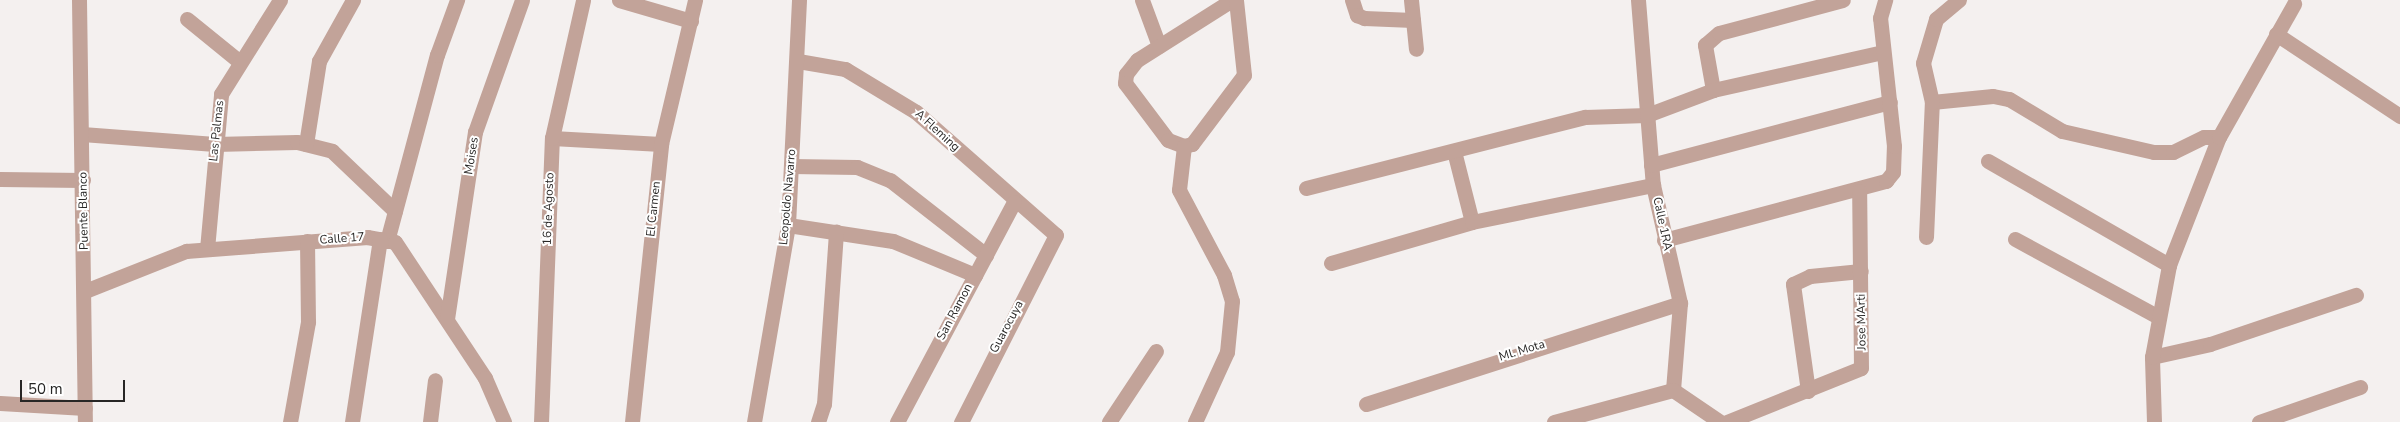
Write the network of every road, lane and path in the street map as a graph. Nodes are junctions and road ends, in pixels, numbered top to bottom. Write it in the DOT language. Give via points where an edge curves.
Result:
graph roads {
  1 [pos="79,0"];
  2 [pos="280,0"];
  3 [pos="353,0"];
  4 [pos="458,0"];
  5 [pos="522,0"];
  6 [pos="583,0"];
  7 [pos="695,0"];
  8 [pos="799,0"];
  9 [pos="1142,0"];
  10 [pos="1232,0"];
  11 [pos="1236,0"];
  12 [pos="1352,0"];
  13 [pos="1411,0"];
  14 [pos="1638,0"];
  15 [pos="1843,0"];
  16 [pos="1885,0"];
  17 [pos="1959,0"];
  18 [pos="624,1"];
  19 [pos="2294,4"];
  20 [pos="187,19"];
  21 [pos="1413,20"];
  22 [pos="692,21"];
  23 [pos="2276,34"];
  24 [pos="1159,46"];
  25 [pos="1416,49"];
  26 [pos="1883,52"];
  27 [pos="798,61"];
  28 [pos="240,62"];
  29 [pos="1713,90"];
  30 [pos="1890,102"];
  31 [pos="1932,102"];
  32 [pos="1647,115"];
  33 [pos="2400,116"];
  34 [pos="82,134"];
  35 [pos="2219,137"];
  36 [pos="552,138"];
  37 [pos="215,144"];
  38 [pos="306,144"];
  39 [pos="661,144"];
  40 [pos="1184,146"];
  41 [pos="1454,151"];
  42 [pos="1988,161"];
  43 [pos="1651,165"];
  44 [pos="791,166"];
  45 [pos="0,179"];
  46 [pos="83,180"];
  47 [pos="1653,185"];
  48 [pos="1306,188"];
  49 [pos="1859,191"];
  50 [pos="1014,202"];
  51 [pos="395,211"];
  52 [pos="1472,222"];
  53 [pos="788,225"];
  54 [pos="836,231"];
  55 [pos="1056,234"];
  56 [pos="1926,237"];
  57 [pos="2015,239"];
  58 [pos="383,240"];
  59 [pos="1664,240"];
  60 [pos="307,241"];
  61 [pos="206,250"];
  62 [pos="986,255"];
  63 [pos="1331,263"];
  64 [pos="2169,265"];
  65 [pos="1861,272"];
  66 [pos="975,275"];
  67 [pos="85,292"];
  68 [pos="2356,295"];
  69 [pos="1680,303"];
  70 [pos="2157,316"];
  71 [pos="447,319"];
  72 [pos="1156,350"];
  73 [pos="2152,357"];
  74 [pos="435,380"];
  75 [pos="2360,387"];
  76 [pos="1673,390"];
  77 [pos="1808,391"];
  78 [pos="0,403"];
  79 [pos="1366,404"];
  80 [pos="85,415"];
  81 [pos="290,422"];
  82 [pos="352,422"];
  83 [pos="430,422"];
  84 [pos="504,422"];
  85 [pos="541,422"];
  86 [pos="632,422"];
  87 [pos="754,422"];
  88 [pos="818,422"];
  89 [pos="898,422"];
  90 [pos="961,422"];
  91 [pos="1109,422"];
  92 [pos="1195,422"];
  93 [pos="1554,422"];
  94 [pos="1720,422"];
  95 [pos="1727,422"];
  96 [pos="2154,422"];
  97 [pos="2259,422"];
  1 -- 34 [label="street, Puente Blanco"];
  2 -- 28 [label="street, Las Palmas"];
  3 -- 38 [label="street" via="319,61"];
  4 -- 51 [label="street" via="436,55"];
  5 -- 71 [label="street, Moises" via="475,132"];
  6 -- 36 [label="street, 16 de Agosto"];
  7 -- 22 [label="street, El Carmen"];
  8 -- 27 [label="street, Leopoldo Navarro"];
  9 -- 24 [label="street"];
  10 -- 24 [label="street"];
  11 -- 40 [label="street" via="1244,74 1192,144"];
  12 -- 21 [label="street" via="1357,15 1364,18"];
  13 -- 21 [label="street"];
  14 -- 32 [label="street, Calle 1RA"];
  15 -- 29 [label="street" via="1719,33 1705,45"];
  16 -- 26 [label="street" via="1880,18"];
  17 -- 31 [label="street" via="1936,19 1923,63"];
  18 -- 22 [label="street"];
  19 -- 23 [label="street"];
  20 -- 28 [label="street"];
  21 -- 25 [label="street"];
  22 -- 39 [label="street, El Carmen"];
  23 -- 33 [label="street"];
  23 -- 35 [label="street"];
  24 -- 40 [label="street" via="1137,60 1126,74 1125,83 1168,140"];
  26 -- 29 [label="street"];
  26 -- 30 [label="street"];
  27 -- 44 [label="street, Leopoldo Navarro"];
  27 -- 50 [label="street, A Fleming" via="845,69 916,112"];
  28 -- 37 [label="street, Las Palmas" via="221,94"];
  29 -- 32 [label="street"];
  30 -- 43 [label="street"];
  30 -- 49 [label="street" via="1893,172 1886,181"];
  31 -- 35 [label="street" via="1993,96 2009,99 2062,131 2154,152 2173,152 2204,137"];
  31 -- 56 [label="street"];
  32 -- 41 [label="street" via="1584,117"];
  32 -- 43 [label="street, Calle 1RA"];
  34 -- 37 [label="street"];
  34 -- 46 [label="street, Puente Blanco"];
  35 -- 64 [label="street"];
  36 -- 39 [label="street"];
  36 -- 85 [label="street, 16 de Agosto"];
  37 -- 38 [label="street"];
  37 -- 61 [label="street, Las Palmas"];
  38 -- 51 [label="street" via="332,150"];
  39 -- 86 [label="street, El Carmen"];
  40 -- 92 [label="street" via="1178,190 1224,275 1232,301 1226,352"];
  41 -- 48 [label="street"];
  41 -- 52 [label="street"];
  42 -- 64 [label="street"];
  43 -- 47 [label="street, Calle 1RA"];
  44 -- 53 [label="street, Leopoldo Navarro"];
  44 -- 62 [label="street" via="857,166 890,180"];
  45 -- 46 [label="street"];
  46 -- 67 [label="street, Puente Blanco"];
  47 -- 52 [label="street"];
  47 -- 59 [label="street, Calle 1RA"];
  49 -- 59 [label="street"];
  49 -- 65 [label="street, Jose MArti"];
  50 -- 55 [label="street, A Fleming"];
  50 -- 62 [label="street, San Ramon"];
  51 -- 58 [label="street"];
  52 -- 63 [label="street"];
  53 -- 54 [label="street"];
  53 -- 87 [label="street, Leopoldo Navarro"];
  54 -- 66 [label="street" via="893,242"];
  54 -- 88 [label="street" via="824,404"];
  55 -- 90 [label="street, Guarocuya"];
  57 -- 70 [label="street"];
  58 -- 60 [label="street, Calle 17"];
  58 -- 71 [label="street" via="395,242 410,260"];
  58 -- 82 [label="street"];
  59 -- 69 [label="street, Calle 1RA"];
  60 -- 61 [label="street, Calle 17"];
  60 -- 81 [label="street" via="308,322"];
  61 -- 67 [label="street, Calle 17" via="186,251"];
  62 -- 66 [label="street, San Ramon"];
  64 -- 70 [label="street"];
  65 -- 77 [label="street, Jose MArti" via="1861,368"];
  65 -- 77 [label="street" via="1810,276 1793,284"];
  66 -- 89 [label="street, San Ramon"];
  67 -- 80 [label="street, Puente Blanco"];
  68 -- 73 [label="street" via="2210,344"];
  69 -- 76 [label="street, Calle 1RA"];
  69 -- 79 [label="street, Ml. Mota"];
  70 -- 73 [label="street"];
  71 -- 84 [label="street" via="485,378"];
  72 -- 91 [label="street"];
  73 -- 96 [label="street"];
  74 -- 83 [label="street"];
  75 -- 97 [label="street"];
  76 -- 93 [label="street"];
  76 -- 94 [label="street"];
  77 -- 95 [label="street, Jose MArti"];
  78 -- 80 [label="street"];
}
